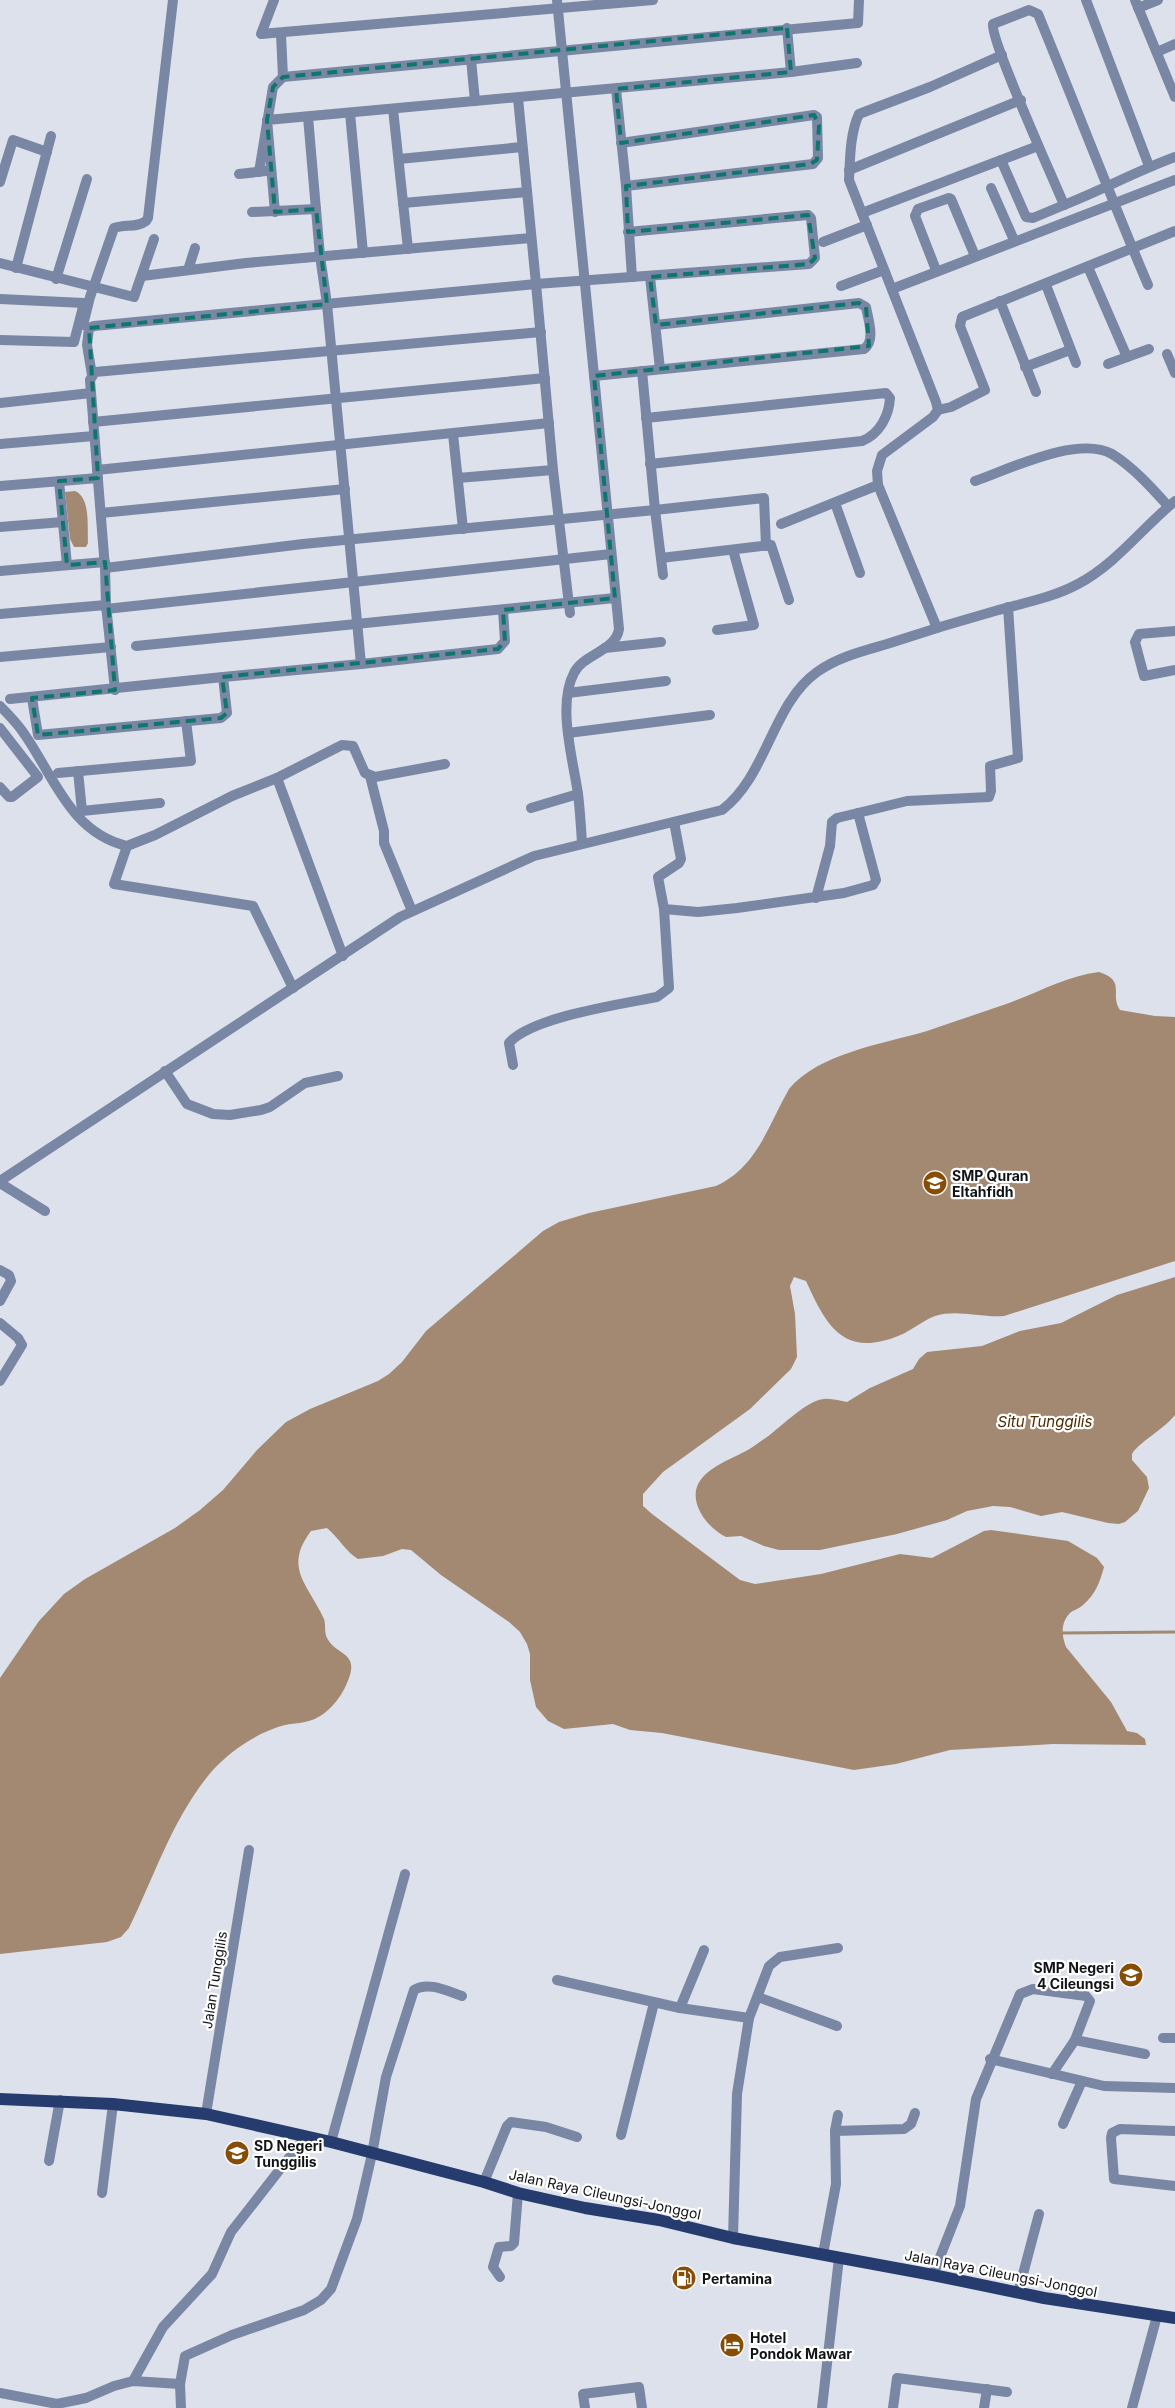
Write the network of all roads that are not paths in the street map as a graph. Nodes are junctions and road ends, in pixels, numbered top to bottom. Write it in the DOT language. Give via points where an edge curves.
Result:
graph roads {
  1 [pos="173,0"];
  2 [pos="274,0"];
  3 [pos="653,0"];
  4 [pos="859,0"];
  5 [pos="1086,0"];
  6 [pos="1158,0"];
  7 [pos="1137,4"];
  8 [pos="558,5"];
  9 [pos="787,28"];
  10 [pos="281,34"];
  11 [pos="1175,44"];
  12 [pos="562,50"];
  13 [pos="1157,52"];
  14 [pos="1002,55"];
  15 [pos="471,59"];
  16 [pos="858,64"];
  17 [pos="791,72"];
  18 [pos="283,78"];
  19 [pos="616,89"];
  20 [pos="566,93"];
  21 [pos="1175,96"];
  22 [pos="518,98"];
  23 [pos="1021,100"];
  24 [pos="475,102"];
  25 [pos="393,109"];
  26 [pos="350,113"];
  27 [pos="308,117"];
  28 [pos="267,120"];
  29 [pos="51,136"];
  30 [pos="621,143"];
  31 [pos="1038,146"];
  32 [pos="522,148"];
  33 [pos="47,152"];
  34 [pos="1175,157"];
  35 [pos="399,159"];
  36 [pos="1001,160"];
  37 [pos="1149,166"];
  38 [pos="850,170"];
  39 [pos="272,171"];
  40 [pos="260,172"];
  41 [pos="239,174"];
  42 [pos="87,179"];
  43 [pos="1175,180"];
  44 [pos="0,182"];
  45 [pos="626,186"];
  46 [pos="1107,186"];
  47 [pos="991,188"];
  48 [pos="527,192"];
  49 [pos="403,203"];
  50 [pos="1114,203"];
  51 [pos="1064,205"];
  52 [pos="316,209"];
  53 [pos="252,212"];
  54 [pos="275,212"];
  55 [pos="862,213"];
  56 [pos="867,225"];
  57 [pos="628,232"];
  58 [pos="1175,232"];
  59 [pos="531,238"];
  60 [pos="154,239"];
  61 [pos="1014,240"];
  62 [pos="823,242"];
  63 [pos="196,248"];
  64 [pos="1132,248"];
  65 [pos="408,249"];
  66 [pos="363,253"];
  67 [pos="320,256"];
  68 [pos="975,256"];
  69 [pos="0,264"];
  70 [pos="16,268"];
  71 [pos="1088,268"];
  72 [pos="188,270"];
  73 [pos="884,270"];
  74 [pos="936,270"];
  75 [pos="142,276"];
  76 [pos="632,277"];
  77 [pos="650,277"];
  78 [pos="56,279"];
  79 [pos="585,282"];
  80 [pos="536,284"];
  81 [pos="1046,284"];
  82 [pos="1148,285"];
  83 [pos="841,286"];
  84 [pos="93,289"];
  85 [pos="892,289"];
  86 [pos="0,299"];
  87 [pos="1000,301"];
  88 [pos="328,304"];
  89 [pos="83,325"];
  90 [pos="656,325"];
  91 [pos="541,332"];
  92 [pos="0,340"];
  93 [pos="1149,349"];
  94 [pos="1070,350"];
  95 [pos="332,351"];
  96 [pos="1167,354"];
  97 [pos="1127,357"];
  98 [pos="1076,362"];
  99 [pos="1108,364"];
  100 [pos="1025,367"];
  101 [pos="660,369"];
  102 [pos="642,371"];
  103 [pos="1175,374"];
  104 [pos="92,375"];
  105 [pos="594,376"];
  106 [pos="545,378"];
  107 [pos="1036,392"];
  108 [pos="91,393"];
  109 [pos="336,397"];
  110 [pos="0,403"];
  111 [pos="938,410"];
  112 [pos="646,418"];
  113 [pos="93,422"];
  114 [pos="549,423"];
  115 [pos="453,434"];
  116 [pos="94,436"];
  117 [pos="0,444"];
  118 [pos="340,445"];
  119 [pos="650,464"];
  120 [pos="553,470"];
  121 [pos="98,474"];
  122 [pos="458,478"];
  123 [pos="59,481"];
  124 [pos="975,481"];
  125 [pos="878,485"];
  126 [pos="0,486"];
  127 [pos="345,489"];
  128 [pos="835,502"];
  129 [pos="1172,504"];
  130 [pos="655,510"];
  131 [pos="101,513"];
  132 [pos="608,514"];
  133 [pos="558,519"];
  134 [pos="63,522"];
  135 [pos="781,524"];
  136 [pos="0,527"];
  137 [pos="463,530"];
  138 [pos="350,540"];
  139 [pos="766,546"];
  140 [pos="733,550"];
  141 [pos="611,554"];
  142 [pos="661,558"];
  143 [pos="563,560"];
  144 [pos="67,565"];
  145 [pos="105,565"];
  146 [pos="0,570"];
  147 [pos="860,573"];
  148 [pos="663,575"];
  149 [pos="354,582"];
  150 [pos="615,598"];
  151 [pos="789,600"];
  152 [pos="569,602"];
  153 [pos="106,607"];
  154 [pos="1008,608"];
  155 [pos="504,610"];
  156 [pos="0,614"];
  157 [pos="570,614"];
  158 [pos="358,623"];
  159 [pos="937,628"];
  160 [pos="717,630"];
  161 [pos="1175,630"];
  162 [pos="661,642"];
  163 [pos="136,646"];
  164 [pos="110,647"];
  165 [pos="604,648"];
  166 [pos="0,657"];
  167 [pos="361,664"];
  168 [pos="1175,670"];
  169 [pos="224,677"];
  170 [pos="666,680"];
  171 [pos="116,690"];
  172 [pos="568,693"];
  173 [pos="32,698"];
  174 [pos="10,699"];
  175 [pos="0,706"];
  176 [pos="710,715"];
  177 [pos="186,721"];
  178 [pos="0,728"];
  179 [pos="568,733"];
  180 [pos="445,764"];
  181 [pos="78,771"];
  182 [pos="58,773"];
  183 [pos="370,776"];
  184 [pos="277,778"];
  185 [pos="0,787"];
  186 [pos="578,794"];
  187 [pos="160,803"];
  188 [pos="531,808"];
  189 [pos="858,812"];
  190 [pos="674,822"];
  191 [pos="582,843"];
  192 [pos="127,846"];
  193 [pos="816,898"];
  194 [pos="664,909"];
  195 [pos="412,912"];
  196 [pos="343,956"];
  197 [pos="293,988"];
  198 [pos="513,1065"];
  199 [pos="165,1071"];
  200 [pos="338,1076"];
  201 [pos="0,1182"];
  202 [pos="45,1211"];
  203 [pos="0,1270"];
  204 [pos="0,1301"];
  205 [pos="0,1323"];
  206 [pos="0,1381"];
  207 [pos="249,1850"];
  208 [pos="405,1874"];
  209 [pos="838,1948"];
  210 [pos="704,1950"];
  211 [pos="557,1980"];
  212 [pos="462,1996"];
  213 [pos="758,1996"];
  214 [pos="654,2003"];
  215 [pos="680,2008"];
  216 [pos="749,2018"];
  217 [pos="837,2026"];
  218 [pos="1163,2038"];
  219 [pos="1175,2038"];
  220 [pos="1075,2040"];
  221 [pos="1145,2054"];
  222 [pos="990,2059"];
  223 [pos="1052,2074"];
  224 [pos="1082,2081"];
  225 [pos="1175,2088"];
  226 [pos="0,2099"];
  227 [pos="60,2100"];
  228 [pos="113,2104"];
  229 [pos="206,2114"];
  230 [pos="915,2114"];
  231 [pos="838,2115"];
  232 [pos="1063,2124"];
  233 [pos="835,2131"];
  234 [pos="1175,2131"];
  235 [pos="621,2135"];
  236 [pos="306,2136"];
  237 [pos="576,2136"];
  238 [pos="331,2142"];
  239 [pos="372,2154"];
  240 [pos="49,2161"];
  241 [pos="484,2182"];
  242 [pos="1175,2186"];
  243 [pos="102,2193"];
  244 [pos="518,2194"];
  245 [pos="1039,2214"];
  246 [pos="733,2238"];
  247 [pos="823,2254"];
  248 [pos="839,2258"];
  249 [pos="933,2275"];
  250 [pos="500,2277"];
  251 [pos="1018,2293"];
  252 [pos="1169,2316"];
  253 [pos="133,2381"];
  254 [pos="180,2384"];
  255 [pos="987,2389"];
  256 [pos="0,2392"];
  257 [pos="1007,2392"];
  258 [pos="181,2408"];
  259 [pos="585,2408"];
  260 [pos="642,2408"];
  261 [pos="822,2408"];
  262 [pos="894,2408"];
  263 [pos="984,2408"];
  264 [pos="1132,2408"];
  1 -- 84 [label="street" via="148,218 138,226 128,224 114,228"];
  2 -- 10 [label="street" via="261,34"];
  3 -- 8 [label="street"];
  4 -- 9 [label="street" via="858,23"];
  5 -- 37 [label="street"];
  6 -- 7 [label="street"];
  7 -- 13 [label="street"];
  8 -- 10 [label="street"];
  8 -- 12 [label="street"];
  9 -- 12 [label="street"];
  9 -- 17 [label="street"];
  10 -- 18 [label="street"];
  11 -- 13 [label="street"];
  12 -- 15 [label="street"];
  12 -- 20 [label="street"];
  13 -- 21 [label="street"];
  14 -- 23 [label="street"];
  14 -- 38 [label="street" via="859,114 855,122"];
  14 -- 46 [label="street" via="993,24 1029,10 1038,14"];
  15 -- 18 [label="street"];
  15 -- 24 [label="street"];
  16 -- 17 [label="street"];
  17 -- 19 [label="street"];
  18 -- 28 [label="street" via="273,87"];
  19 -- 20 [label="street"];
  19 -- 30 [label="street"];
  20 -- 22 [label="street"];
  20 -- 79 [label="street"];
  22 -- 24 [label="street"];
  22 -- 32 [label="street"];
  23 -- 31 [label="street"];
  23 -- 38 [label="street"];
  24 -- 25 [label="street"];
  25 -- 26 [label="street"];
  25 -- 35 [label="street"];
  26 -- 27 [label="street"];
  26 -- 66 [label="street"];
  27 -- 28 [label="street"];
  27 -- 52 [label="street"];
  28 -- 39 [label="street"];
  28 -- 40 [label="street"];
  29 -- 33 [label="street"];
  30 -- 45 [label="street"];
  30 -- 45 [label="street" via="814,115 818,120 818,158 813,164"];
  31 -- 36 [label="street"];
  31 -- 51 [label="street"];
  32 -- 35 [label="street"];
  32 -- 48 [label="street"];
  33 -- 44 [label="street" via="13,140"];
  33 -- 70 [label="street"];
  34 -- 37 [label="street"];
  35 -- 49 [label="street"];
  36 -- 51 [label="street" via="1026,217 1033,218"];
  36 -- 55 [label="street"];
  37 -- 46 [label="street"];
  38 -- 55 [label="street" via="849,180"];
  39 -- 40 [label="street"];
  39 -- 54 [label="street"];
  40 -- 41 [label="street"];
  42 -- 78 [label="street"];
  43 -- 50 [label="street"];
  45 -- 57 [label="street"];
  46 -- 50 [label="street"];
  46 -- 51 [label="street"];
  47 -- 61 [label="street"];
  48 -- 49 [label="street"];
  48 -- 59 [label="street"];
  49 -- 65 [label="street"];
  50 -- 61 [label="street"];
  50 -- 64 [label="street"];
  52 -- 54 [label="street"];
  52 -- 67 [label="street"];
  53 -- 54 [label="street"];
  55 -- 56 [label="street"];
  56 -- 62 [label="street"];
  56 -- 73 [label="street"];
  57 -- 76 [label="street"];
  57 -- 77 [label="street" via="808,215 811,218 815,258 809,264"];
  58 -- 64 [label="street"];
  59 -- 65 [label="street"];
  59 -- 80 [label="street"];
  60 -- 75 [label="street"];
  61 -- 68 [label="street"];
  63 -- 72 [label="street"];
  64 -- 71 [label="street"];
  64 -- 82 [label="street"];
  65 -- 66 [label="street"];
  66 -- 67 [label="street"];
  67 -- 72 [label="street"];
  67 -- 88 [label="street"];
  68 -- 74 [label="street"];
  68 -- 74 [label="street" via="951,199 918,209 916,216"];
  69 -- 70 [label="street"];
  70 -- 78 [label="street"];
  71 -- 81 [label="street"];
  71 -- 97 [label="street"];
  72 -- 75 [label="street"];
  73 -- 83 [label="street"];
  73 -- 85 [label="street"];
  74 -- 85 [label="street"];
  75 -- 84 [label="street" via="134,297"];
  76 -- 77 [label="street"];
  76 -- 79 [label="street"];
  77 -- 90 [label="street"];
  78 -- 84 [label="street"];
  79 -- 80 [label="street"];
  79 -- 105 [label="street"];
  80 -- 88 [label="street"];
  80 -- 91 [label="street"];
  81 -- 87 [label="street"];
  81 -- 94 [label="street"];
  84 -- 89 [label="street"];
  85 -- 111 [label="street"];
  86 -- 92 [label="street" via="84,303 74,342"];
  87 -- 100 [label="street"];
  87 -- 111 [label="street" via="962,317 960,321 985,390"];
  88 -- 95 [label="street"];
  88 -- 104 [label="street" via="94,326 88,328 86,336"];
  90 -- 101 [label="street"];
  90 -- 101 [label="street" via="859,303 866,307 871,339 864,349"];
  91 -- 95 [label="street"];
  91 -- 106 [label="street"];
  93 -- 97 [label="street"];
  94 -- 98 [label="street"];
  94 -- 100 [label="street"];
  95 -- 104 [label="street" via="95,372"];
  95 -- 109 [label="street"];
  96 -- 103 [label="street"];
  97 -- 99 [label="street"];
  100 -- 107 [label="street"];
  101 -- 102 [label="street"];
  102 -- 105 [label="street"];
  102 -- 112 [label="street"];
  104 -- 108 [label="street"];
  105 -- 132 [label="street"];
  106 -- 109 [label="street"];
  106 -- 114 [label="street"];
  108 -- 110 [label="street"];
  108 -- 113 [label="street"];
  109 -- 113 [label="street"];
  109 -- 118 [label="street"];
  111 -- 125 [label="street" via="882,455 877,471"];
  112 -- 119 [label="street"];
  112 -- 119 [label="street" via="886,393 890,398 883,423 862,441"];
  113 -- 116 [label="street"];
  114 -- 115 [label="street"];
  114 -- 120 [label="street"];
  115 -- 118 [label="street"];
  115 -- 122 [label="street"];
  116 -- 117 [label="street"];
  116 -- 121 [label="street"];
  118 -- 121 [label="street"];
  118 -- 127 [label="street"];
  119 -- 130 [label="street"];
  120 -- 122 [label="street"];
  120 -- 133 [label="street"];
  121 -- 123 [label="street"];
  121 -- 131 [label="street"];
  122 -- 137 [label="street"];
  123 -- 126 [label="street"];
  123 -- 134 [label="street"];
  124 -- 129 [label="street" via="1064,450 1097,450 1111,454"];
  125 -- 128 [label="street"];
  125 -- 159 [label="street"];
  127 -- 131 [label="street"];
  127 -- 138 [label="street"];
  128 -- 135 [label="street"];
  128 -- 147 [label="street"];
  129 -- 154 [label="street" via="1100,570 1077,584"];
  130 -- 132 [label="street"];
  130 -- 139 [label="street" via="764,498"];
  130 -- 142 [label="street"];
  131 -- 145 [label="street"];
  132 -- 133 [label="street"];
  132 -- 141 [label="street"];
  133 -- 137 [label="street"];
  133 -- 143 [label="street"];
  134 -- 136 [label="street"];
  134 -- 144 [label="street"];
  137 -- 138 [label="street"];
  138 -- 145 [label="street"];
  138 -- 149 [label="street"];
  139 -- 140 [label="street"];
  139 -- 151 [label="street" via="771,545"];
  140 -- 142 [label="street"];
  140 -- 160 [label="street" via="754,625"];
  141 -- 143 [label="street"];
  141 -- 150 [label="street"];
  142 -- 148 [label="street"];
  143 -- 149 [label="street"];
  143 -- 152 [label="street"];
  144 -- 145 [label="street"];
  144 -- 146 [label="street"];
  145 -- 153 [label="street"];
  149 -- 153 [label="street"];
  149 -- 158 [label="street"];
  150 -- 152 [label="street"];
  150 -- 165 [label="street" via="619,634"];
  152 -- 155 [label="street"];
  152 -- 157 [label="street"];
  153 -- 156 [label="street"];
  153 -- 164 [label="street"];
  154 -- 159 [label="street"];
  154 -- 189 [label="street" via="1018,758 990,766 991,795 907,801"];
  155 -- 158 [label="street"];
  155 -- 167 [label="street" via="505,641 498,649"];
  158 -- 163 [label="street"];
  158 -- 167 [label="street"];
  159 -- 190 [label="street" via="842,658 816,672 798,687 738,796 722,810"];
  161 -- 168 [label="street" via="1139,634 1135,642 1144,676"];
  162 -- 165 [label="street"];
  164 -- 166 [label="street"];
  164 -- 171 [label="street"];
  165 -- 172 [label="street" via="577,667"];
  167 -- 169 [label="street"];
  169 -- 171 [label="street"];
  169 -- 177 [label="street" via="226,716"];
  170 -- 172 [label="street"];
  171 -- 173 [label="street"];
  172 -- 179 [label="street"];
  173 -- 174 [label="street"];
  173 -- 177 [label="street" via="38,735"];
  175 -- 192 [label="street" via="26,736 50,780 76,817 91,830"];
  176 -- 179 [label="street"];
  177 -- 181 [label="street" via="191,761"];
  178 -- 185 [label="street" via="38,777 9,798"];
  179 -- 186 [label="street"];
  180 -- 183 [label="street"];
  181 -- 182 [label="street"];
  181 -- 187 [label="street" via="82,811"];
  183 -- 184 [label="street" via="365,772 356,750 348,744"];
  183 -- 195 [label="street" via="384,843"];
  184 -- 192 [label="street"];
  184 -- 196 [label="street"];
  186 -- 188 [label="street"];
  186 -- 191 [label="street"];
  189 -- 193 [label="street" via="832,822 830,846"];
  189 -- 193 [label="street" via="876,882 871,886"];
  190 -- 191 [label="street"];
  190 -- 194 [label="street" via="681,858 679,863 658,877"];
  191 -- 195 [label="street" via="534,856"];
  192 -- 197 [label="street" via="114,884 253,906"];
  193 -- 194 [label="street" via="698,912"];
  194 -- 198 [label="street" via="669,988 657,997 526,1030 509,1043"];
  195 -- 196 [label="street"];
  196 -- 197 [label="street"];
  197 -- 199 [label="street"];
  199 -- 200 [label="street" via="187,1104 213,1114 230,1115 270,1107 305,1083"];
  199 -- 201 [label="street"];
  201 -- 202 [label="street"];
  203 -- 204 [label="street" via="9,1275 11,1281"];
  205 -- 206 [label="street" via="22,1345"];
  207 -- 229 [label="street, Jalan Tunggilis"];
  208 -- 238 [label="street"];
  209 -- 213 [label="street" via="780,1957 769,1966"];
  210 -- 215 [label="street"];
  211 -- 214 [label="street"];
  212 -- 239 [label="street" via="428,1986 414,1990 386,2077"];
  213 -- 216 [label="street"];
  213 -- 217 [label="street"];
  214 -- 215 [label="street"];
  214 -- 235 [label="street"];
  215 -- 216 [label="street"];
  216 -- 246 [label="street" via="737,2094"];
  218 -- 219 [label="street"];
  220 -- 221 [label="street"];
  220 -- 222 [label="street" via="1089,1998 1026,1990 1020,1994"];
  220 -- 223 [label="street"];
  222 -- 223 [label="street"];
  222 -- 249 [label="street" via="976,2099 960,2206"];
  223 -- 224 [label="street"];
  224 -- 225 [label="street" via="1104,2086"];
  224 -- 232 [label="street"];
  226 -- 227 [label="main road, Jalan Raya Cileungsi-Jonggol"];
  227 -- 228 [label="main road, Jalan Raya Cileungsi-Jonggol"];
  227 -- 240 [label="street"];
  228 -- 229 [label="main road, Jalan Raya Cileungsi-Jonggol"];
  228 -- 243 [label="street"];
  229 -- 236 [label="main road, Jalan Raya Cileungsi-Jonggol"];
  230 -- 233 [label="street" via="911,2124 904,2129"];
  231 -- 233 [label="street"];
  233 -- 247 [label="street" via="836,2184"];
  234 -- 242 [label="street" via="1120,2129 1112,2133 1111,2138 1114,2179"];
  236 -- 238 [label="main road, Jalan Raya Cileungsi-Jonggol"];
  236 -- 253 [label="street" via="232,2232 212,2274 164,2327"];
  237 -- 241 [label="street" via="511,2122"];
  238 -- 239 [label="main road, Jalan Raya Cileungsi-Jonggol"];
  239 -- 241 [label="main road, Jalan Raya Cileungsi-Jonggol"];
  239 -- 254 [label="street" via="357,2219 331,2289 321,2300 304,2310 232,2335 185,2356"];
  241 -- 244 [label="main road, Jalan Raya Cileungsi-Jonggol"];
  244 -- 246 [label="main road, Jalan Raya Cileungsi-Jonggol" via="659,2220"];
  244 -- 250 [label="street" via="514,2243 499,2247 493,2267"];
  245 -- 251 [label="street"];
  246 -- 247 [label="main road, Jalan Raya Cileungsi-Jonggol"];
  247 -- 248 [label="main road, Jalan Raya Cileungsi-Jonggol"];
  248 -- 249 [label="main road, Jalan Raya Cileungsi-Jonggol"];
  248 -- 261 [label="street"];
  249 -- 251 [label="main road, Jalan Raya Cileungsi-Jonggol"];
  251 -- 252 [label="main road, Jalan Raya Cileungsi-Jonggol"];
  252 -- 264 [label="street"];
  253 -- 254 [label="street"];
  253 -- 256 [label="street" via="86,2398 57,2404"];
  254 -- 258 [label="street"];
  255 -- 257 [label="street"];
  255 -- 262 [label="street" via="897,2378"];
  255 -- 263 [label="street"];
  259 -- 260 [label="street" via="583,2394 640,2387"];
}
